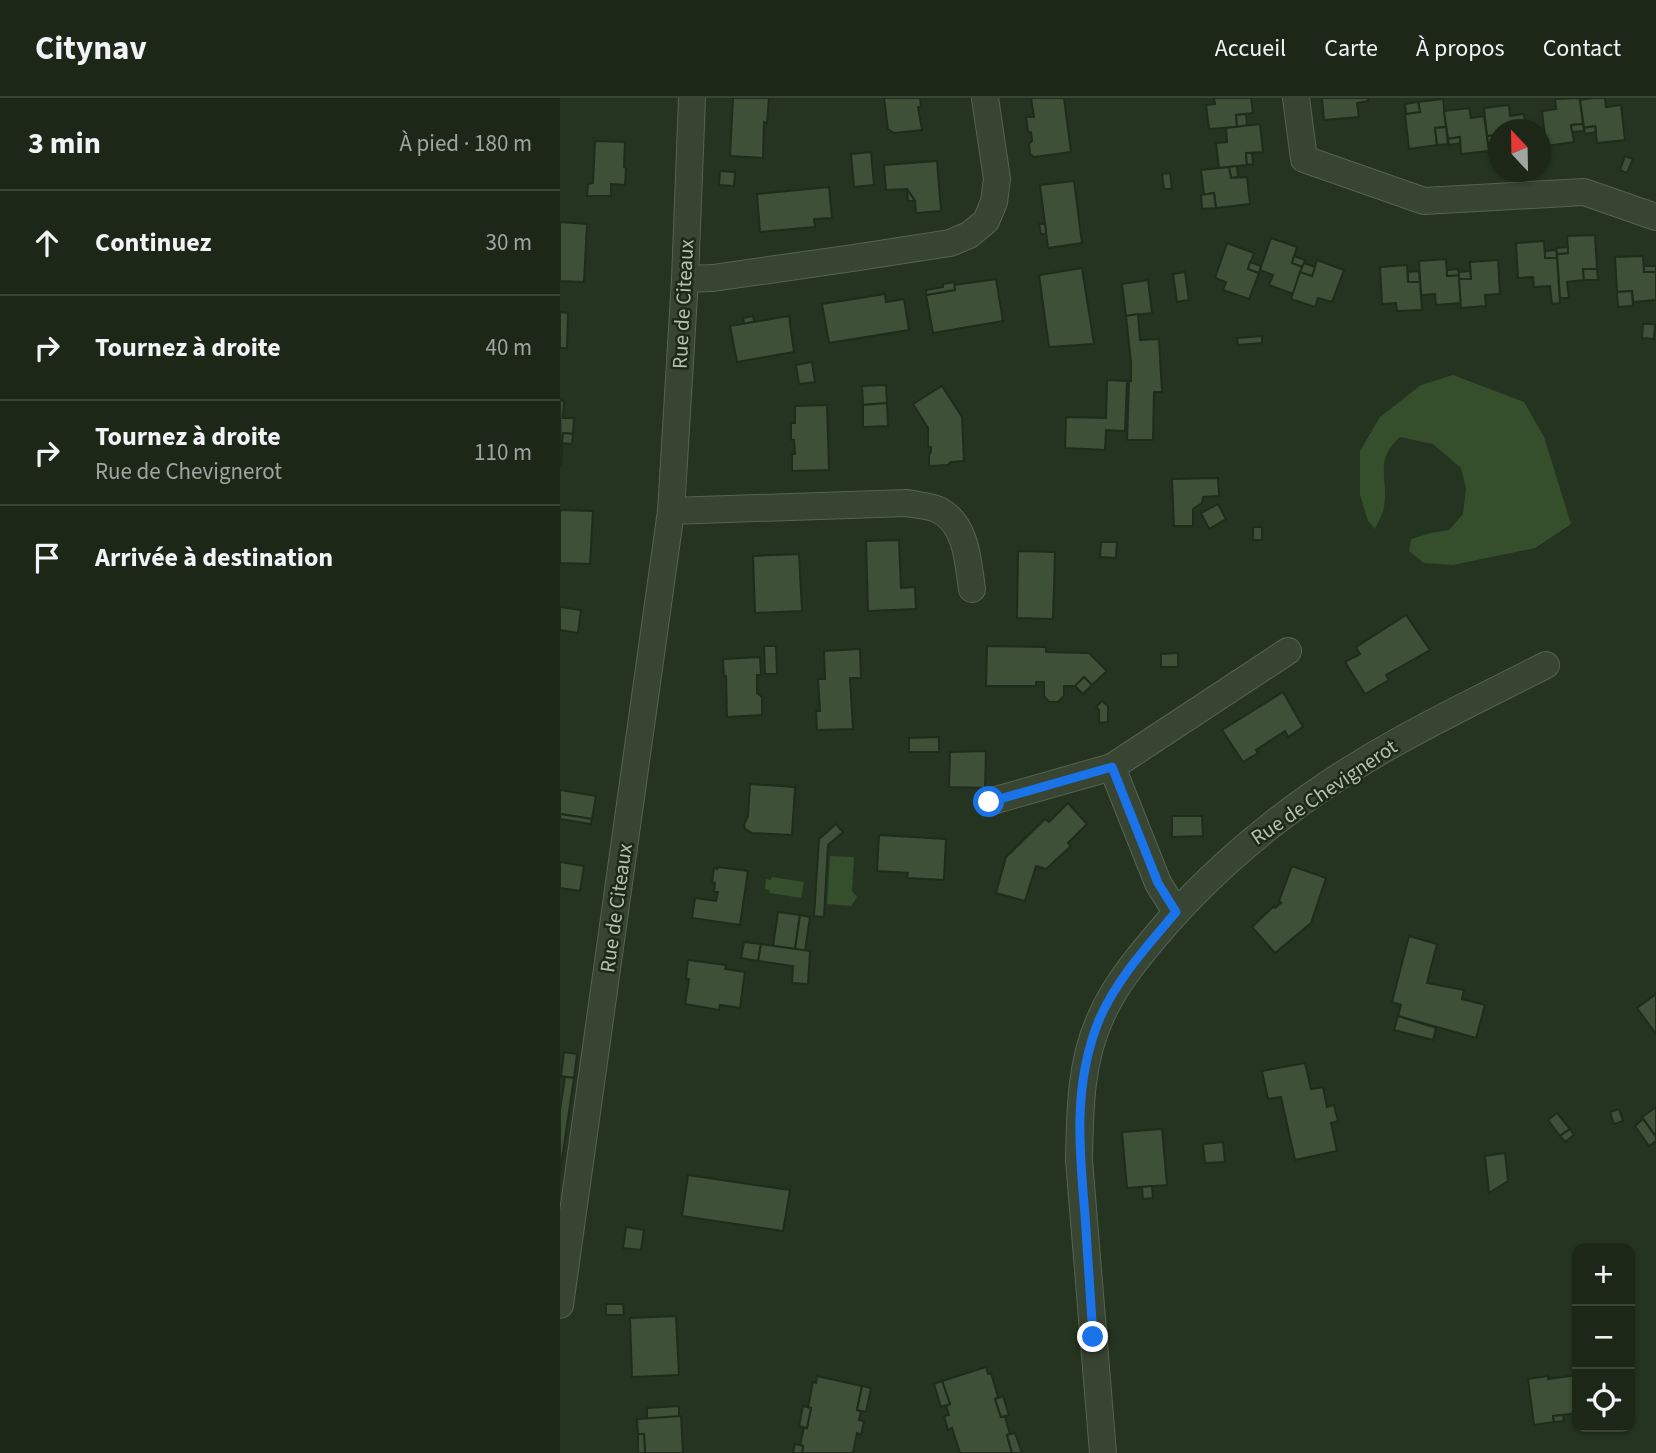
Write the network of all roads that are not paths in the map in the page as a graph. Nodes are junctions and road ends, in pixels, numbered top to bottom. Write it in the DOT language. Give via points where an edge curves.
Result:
graph roads {
  1 [pos="692,98"];
  2 [pos="985,98"];
  3 [pos="1296,98"];
  4 [pos="1656,217"];
  5 [pos="685,279"];
  6 [pos="671,510"];
  7 [pos="972,589"];
  8 [pos="1288,650"];
  9 [pos="1546,665"];
  10 [pos="1112,767"];
  11 [pos="989,802"];
  12 [pos="1176,912"];
  13 [pos="560,1305"];
  14 [pos="1103,1453"];
  1 -- 5 [label="street, Rue de Citeaux"];
  2 -- 5 [label="street" via="997,179 986,221 969,235 950,243"];
  3 -- 4 [label="street" via="1304,159 1424,201 1584,192"];
  5 -- 6 [label="street, Rue de Citeaux"];
  6 -- 7 [label="street" via="907,503 939,510 958,527"];
  6 -- 13 [label="street, Rue de Citeaux"];
  8 -- 10 [label="street"];
  9 -- 12 [label="street, Rue de Chevignerot" via="1403,738 1344,774 1286,813"];
  10 -- 11 [label="street"];
  10 -- 12 [label="street" via="1158,883"];
  12 -- 14 [label="street, Rue de Chevignerot" via="1119,983 1099,1019 1083,1075 1079,1160"];
}
